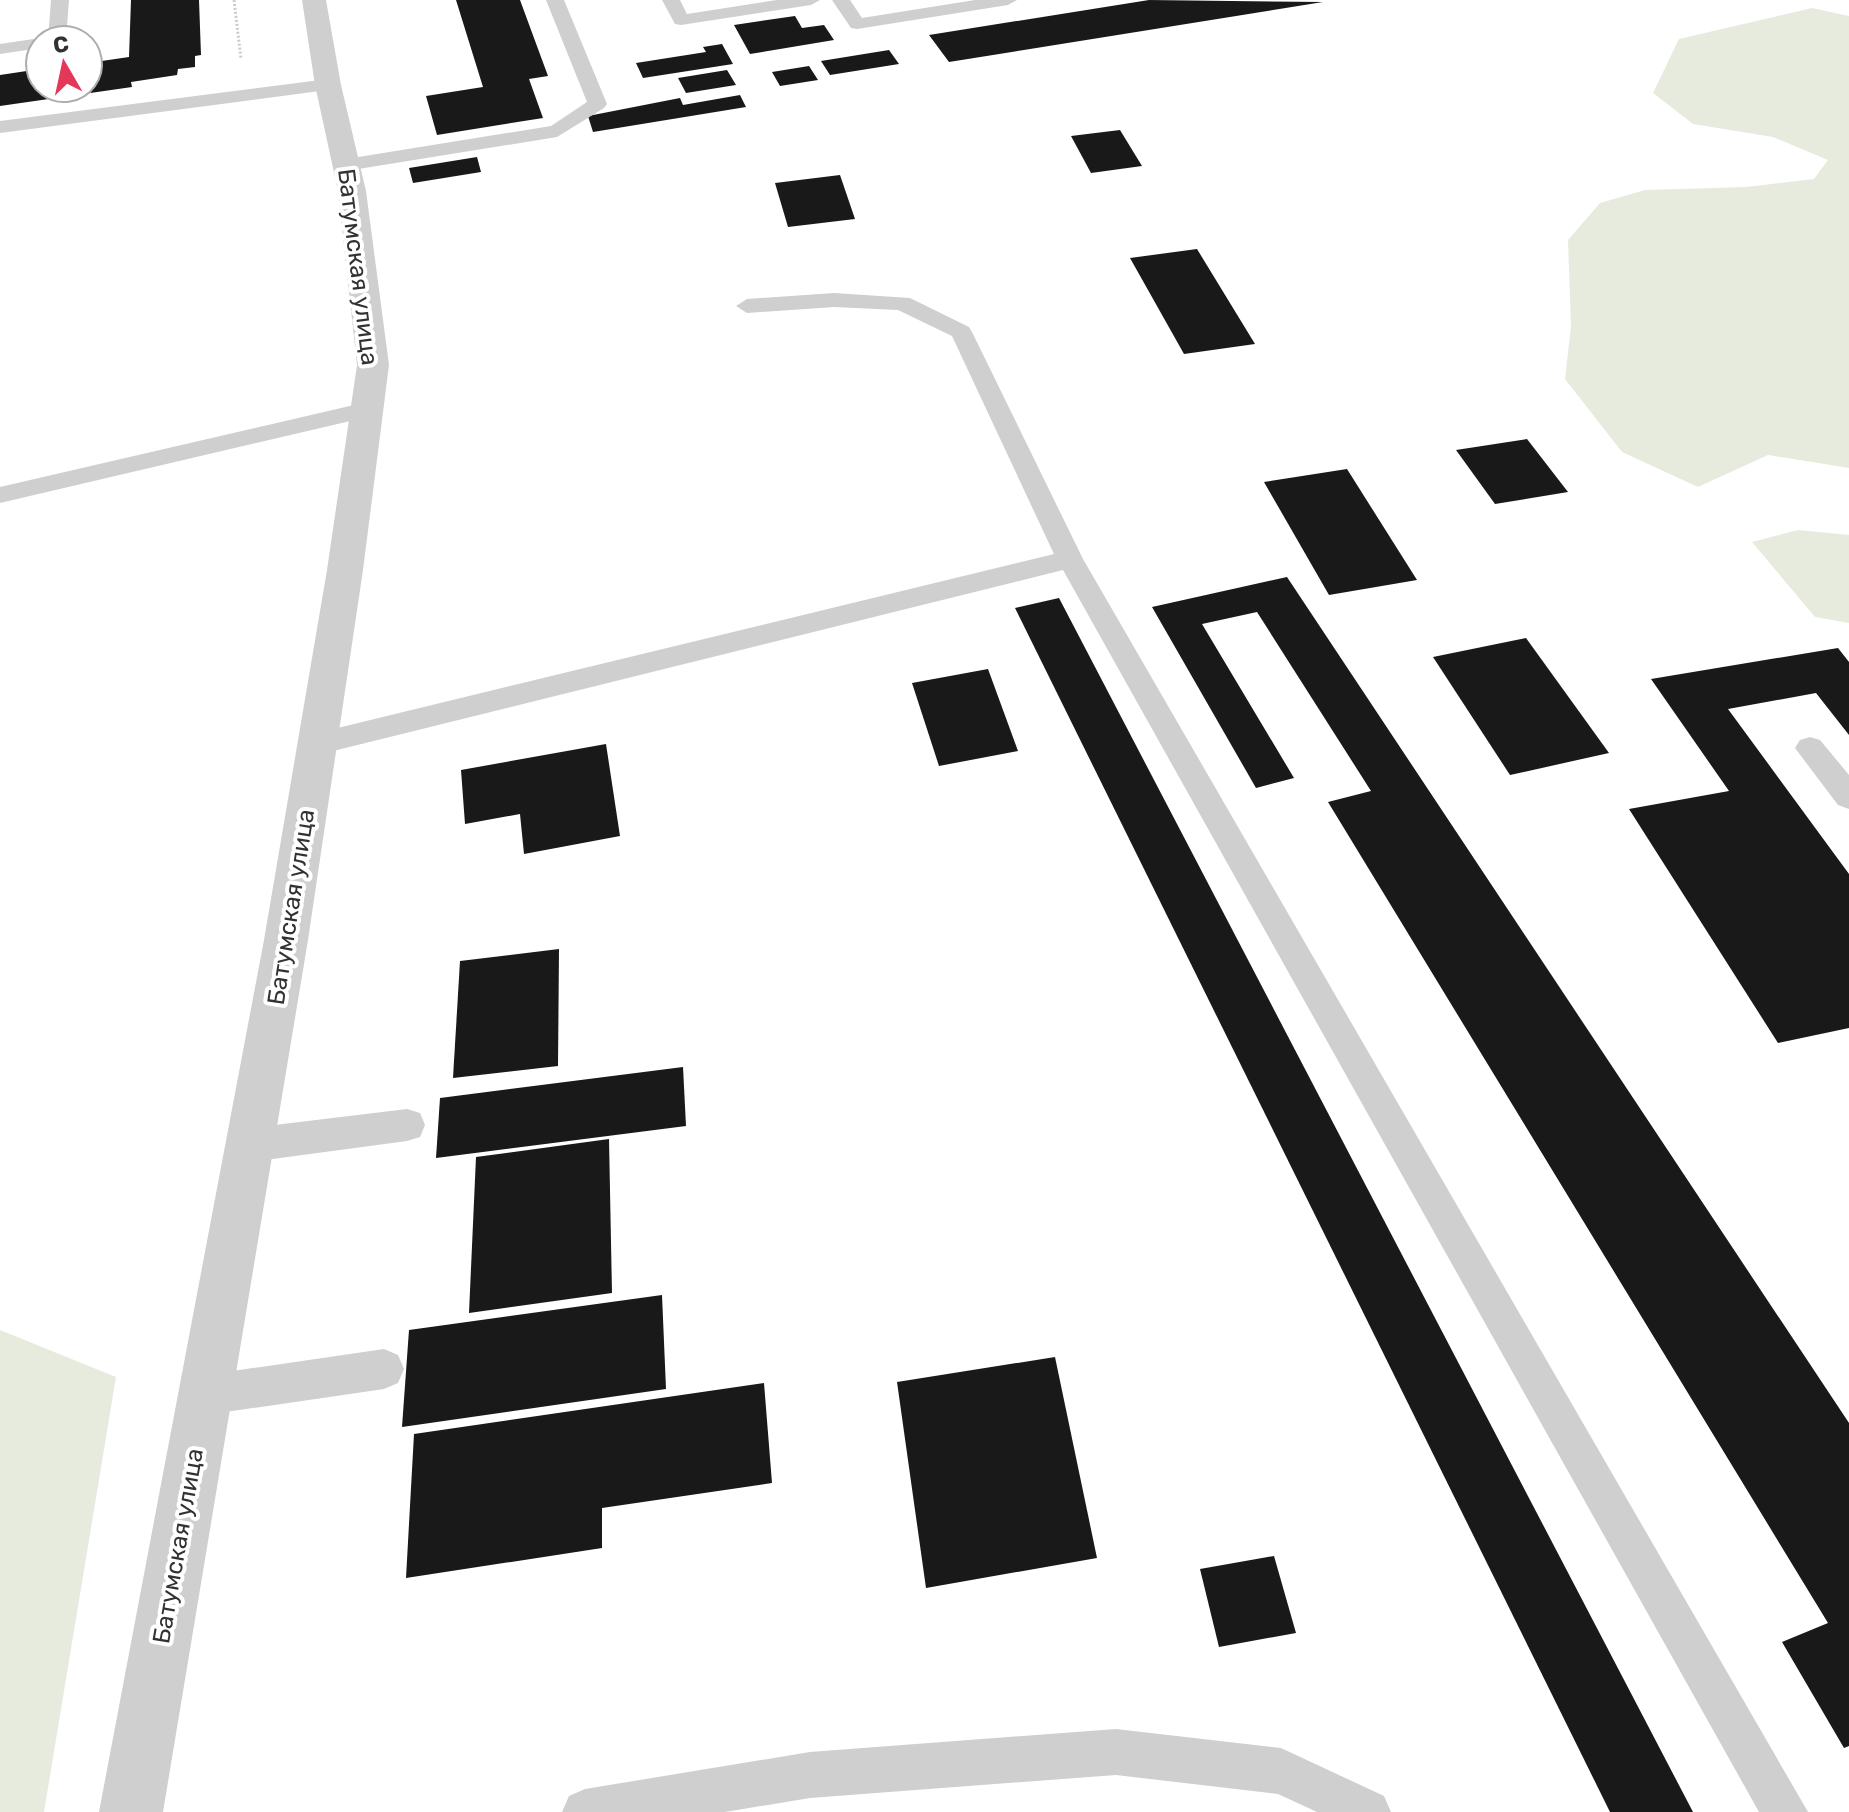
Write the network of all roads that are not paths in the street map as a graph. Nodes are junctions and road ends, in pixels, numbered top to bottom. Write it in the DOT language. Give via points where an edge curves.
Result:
graph roads {
  1 [pos="60,0"];
  2 [pos="314,0"];
  3 [pos="555,0"];
  4 [pos="671,0"];
  5 [pos="811,0"];
  6 [pos="841,0"];
  7 [pos="1008,0"];
  8 [pos="58,24"];
  9 [pos="24,45"];
  10 [pos="0,49"];
  11 [pos="328,85"];
  12 [pos="0,127"];
  13 [pos="346,165"];
  14 [pos="747,306"];
  15 [pos="367,410"];
  16 [pos="0,495"];
  17 [pos="1070,559"];
  18 [pos="317,744"];
  19 [pos="1810,748"];
  20 [pos="1849,797"];
  21 [pos="407,1125"];
  22 [pos="250,1145"];
  23 [pos="384,1369"];
  24 [pos="205,1395"];
  25 [pos="131,1812"];
  26 [pos="585,1812"];
  27 [pos="1368,1812"];
  28 [pos="1785,1812"];
  1 -- 8 [label="lane"];
  2 -- 11 [label="street, Батумская улица"];
  3 -- 13 [label="lane" via="597,104 557,131"];
  4 -- 5 [label="lane" via="681,20"];
  6 -- 7 [label="lane" via="857,24"];
  9 -- 10 [label="lane"];
  11 -- 12 [label="lane"];
  11 -- 13 [label="street, Батумская улица"];
  13 -- 15 [label="street, Батумская улица" via="373,365"];
  14 -- 17 [label="lane" via="834,300 902,303 961,332"];
  15 -- 16 [label="lane"];
  15 -- 18 [label="street, Батумская улица"];
  17 -- 18 [label="lane"];
  17 -- 28 [label="lane"];
  18 -- 22 [label="street, Батумская улица"];
  19 -- 20 [label="lane"];
  21 -- 22 [label="lane"];
  22 -- 24 [label="street, Батумская улица"];
  23 -- 24 [label="lane"];
  24 -- 25 [label="street, Батумская улица"];
  26 -- 27 [label="lane" via="810,1775 1116,1752 1281,1771"];
}
